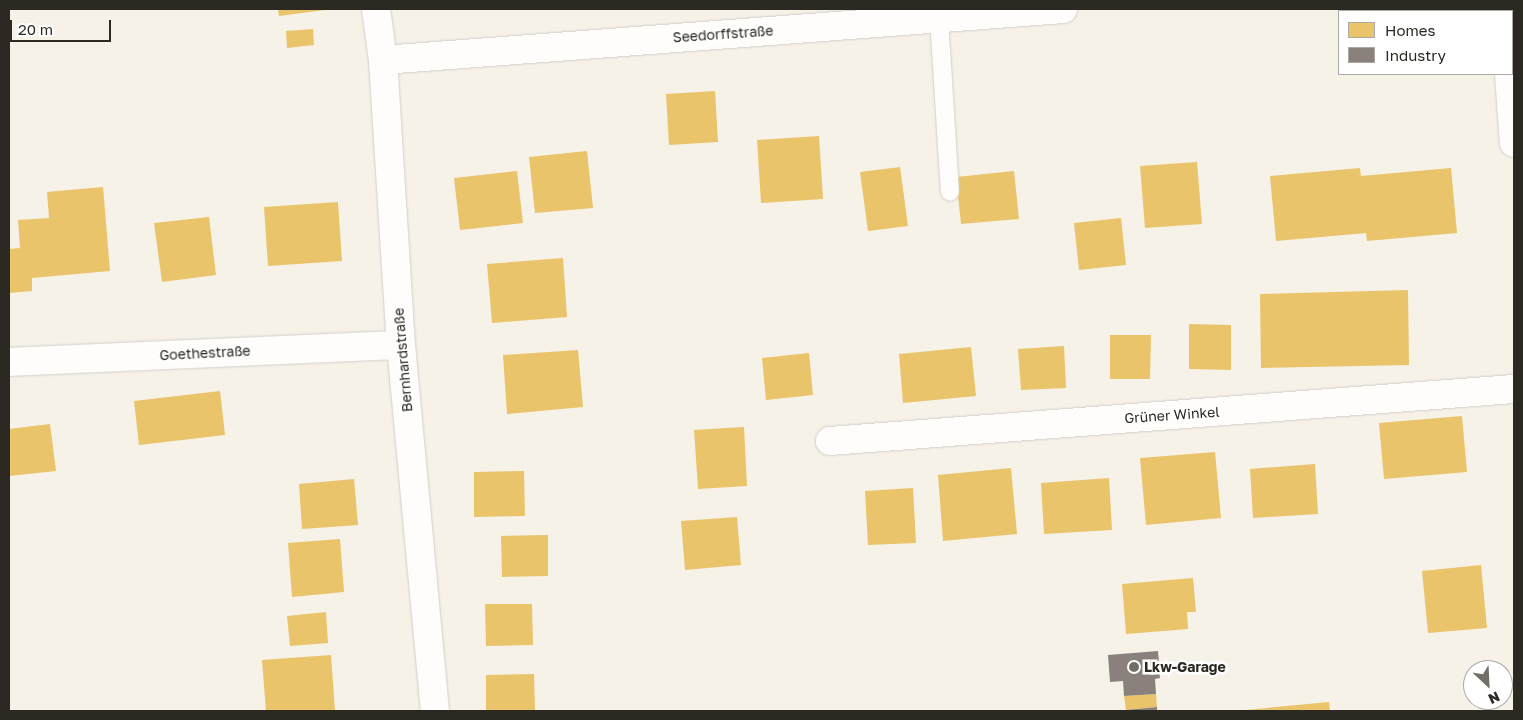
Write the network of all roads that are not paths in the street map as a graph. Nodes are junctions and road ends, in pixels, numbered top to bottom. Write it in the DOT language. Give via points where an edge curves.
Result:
graph roads {
  1 [pos="376,9"];
  2 [pos="1063,9"];
  3 [pos="828,17"];
  4 [pos="939,18"];
  5 [pos="382,60"];
  6 [pos="1509,75"];
  7 [pos="1514,144"];
  8 [pos="950,192"];
  9 [pos="401,345"];
  10 [pos="9,362"];
  11 [pos="1514,390"];
  12 [pos="830,441"];
  13 [pos="435,711"];
  1 -- 5 [label="street, Bernhardstraße"];
  2 -- 4 [label="street, Seedorffstraße"];
  3 -- 4 [label="street, Seedorffstraße"];
  3 -- 5 [label="street, Seedorffstraße"];
  4 -- 8 [label="lane"];
  5 -- 9 [label="street, Bernhardstraße"];
  6 -- 7 [label="street"];
  9 -- 10 [label="street, Goethestraße"];
  9 -- 13 [label="street, Bernhardstraße"];
  11 -- 12 [label="street, Grüner Winkel"];
}
